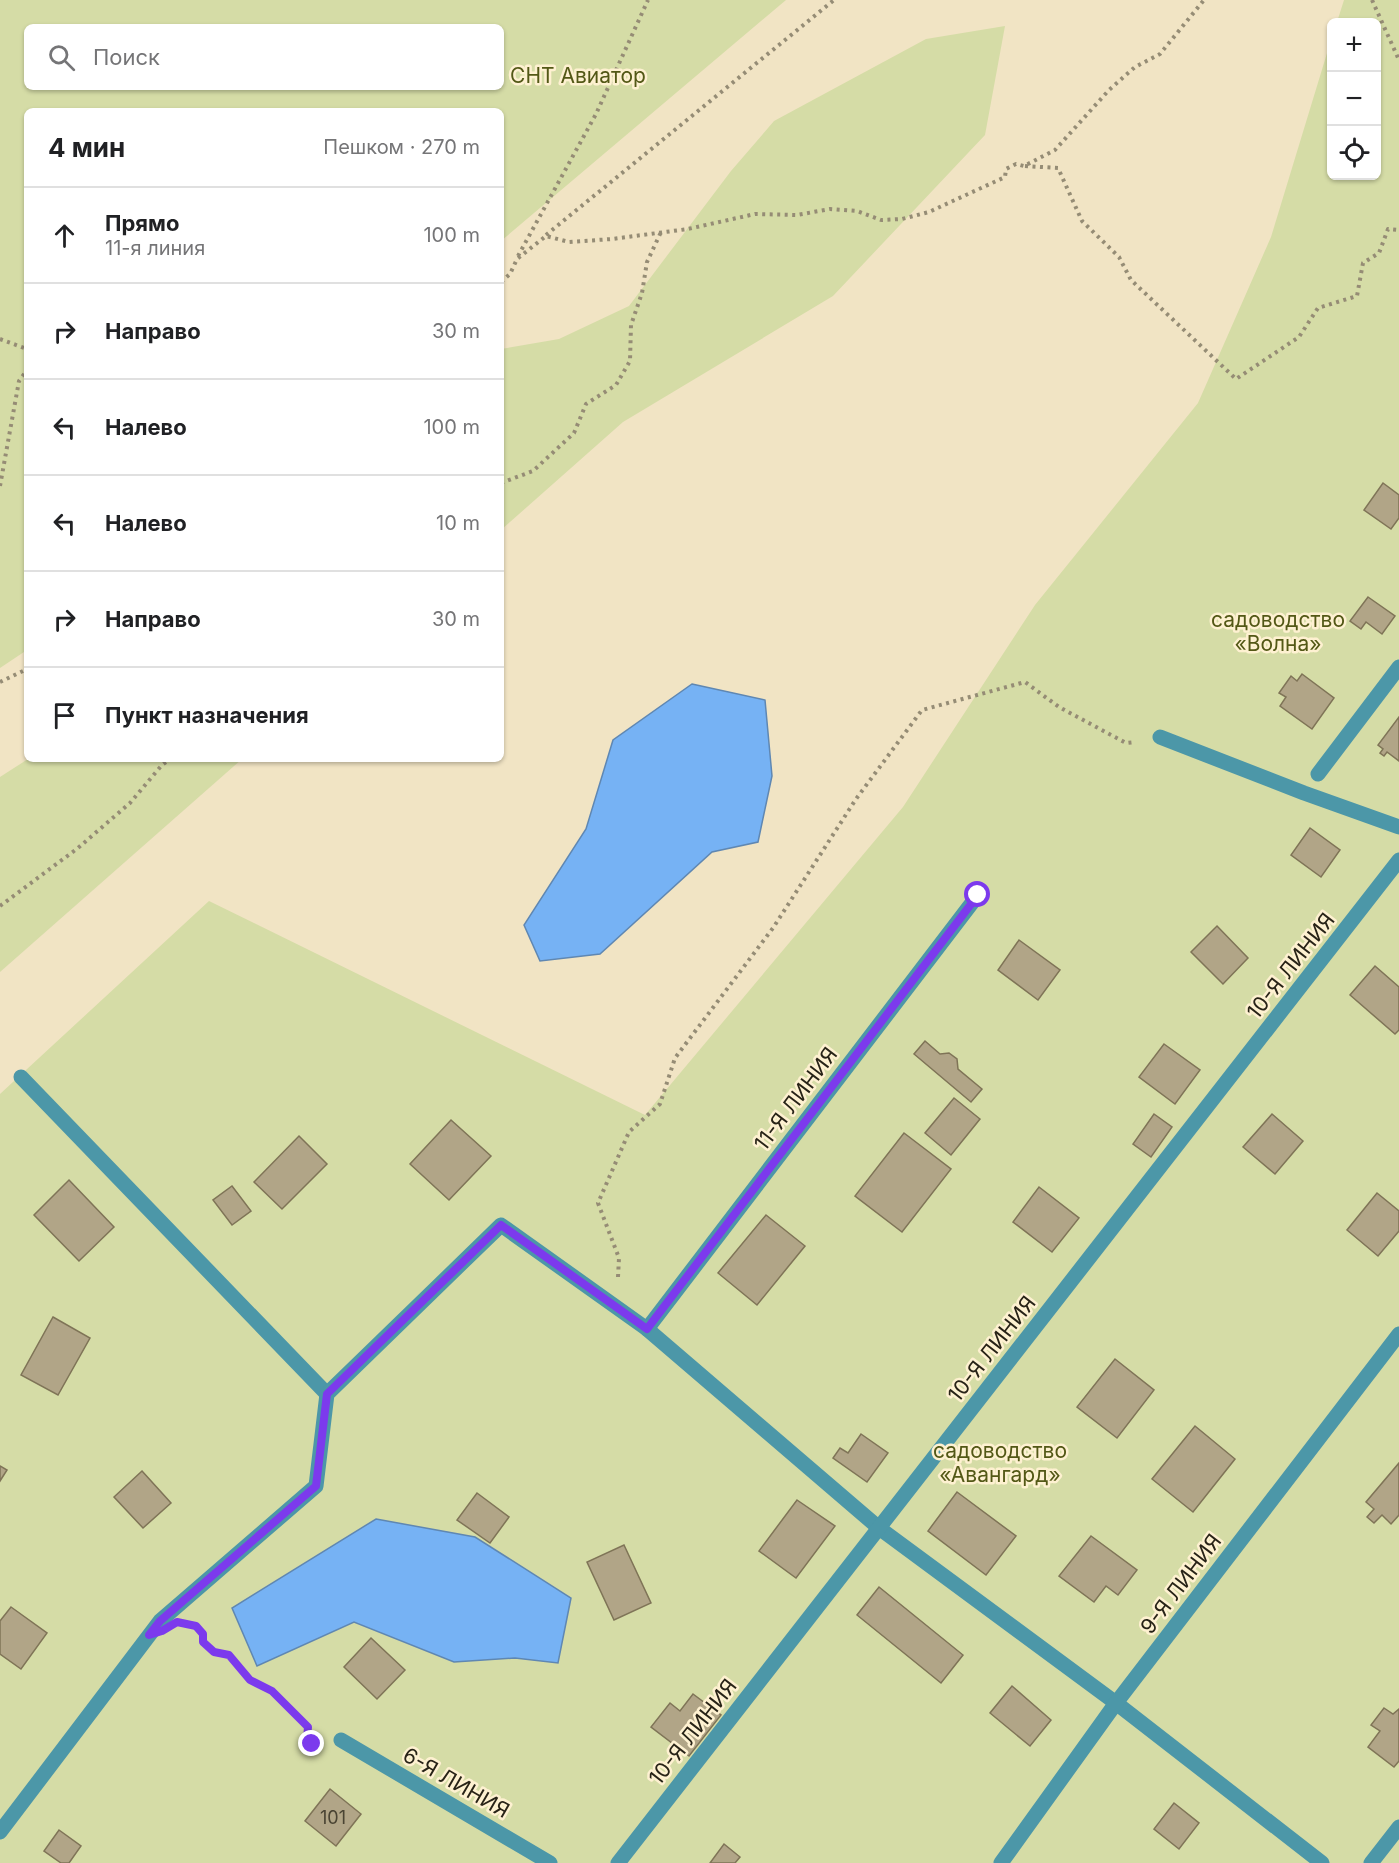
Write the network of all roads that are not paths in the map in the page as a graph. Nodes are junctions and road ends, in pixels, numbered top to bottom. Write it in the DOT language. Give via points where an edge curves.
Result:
graph roads {
  1 [pos="1399,667"];
  2 [pos="1160,737"];
  3 [pos="1318,774"];
  4 [pos="1399,827"];
  5 [pos="1399,860"];
  6 [pos="978,895"];
  7 [pos="21,1077"];
  8 [pos="647,1329"];
  9 [pos="1399,1334"];
  10 [pos="327,1394"];
  11 [pos="879,1528"];
  12 [pos="1116,1703"];
  13 [pos="341,1740"];
  14 [pos="1399,1827"];
  15 [pos="0,1832"];
  16 [pos="550,1863"];
  17 [pos="618,1863"];
  18 [pos="1001,1863"];
  19 [pos="1322,1863"];
  20 [pos="1371,1863"];
  1 -- 3 [label="street"];
  2 -- 4 [label="street"];
  5 -- 11 [label="street, 10-Я ЛИНИЯ"];
  6 -- 8 [label="street, 11-Я ЛИНИЯ"];
  7 -- 10 [label="street"];
  8 -- 10 [label="street" via="501,1225"];
  8 -- 11 [label="street"];
  9 -- 12 [label="street, 9-Я ЛИНИЯ"];
  10 -- 15 [label="street" via="316,1486 160,1621"];
  11 -- 12 [label="street"];
  11 -- 17 [label="street, 10-Я ЛИНИЯ"];
  12 -- 18 [label="street, 9-Я ЛИНИЯ"];
  12 -- 19 [label="street"];
  13 -- 16 [label="street, 6-Я ЛИНИЯ"];
  14 -- 20 [label="street"];
}
